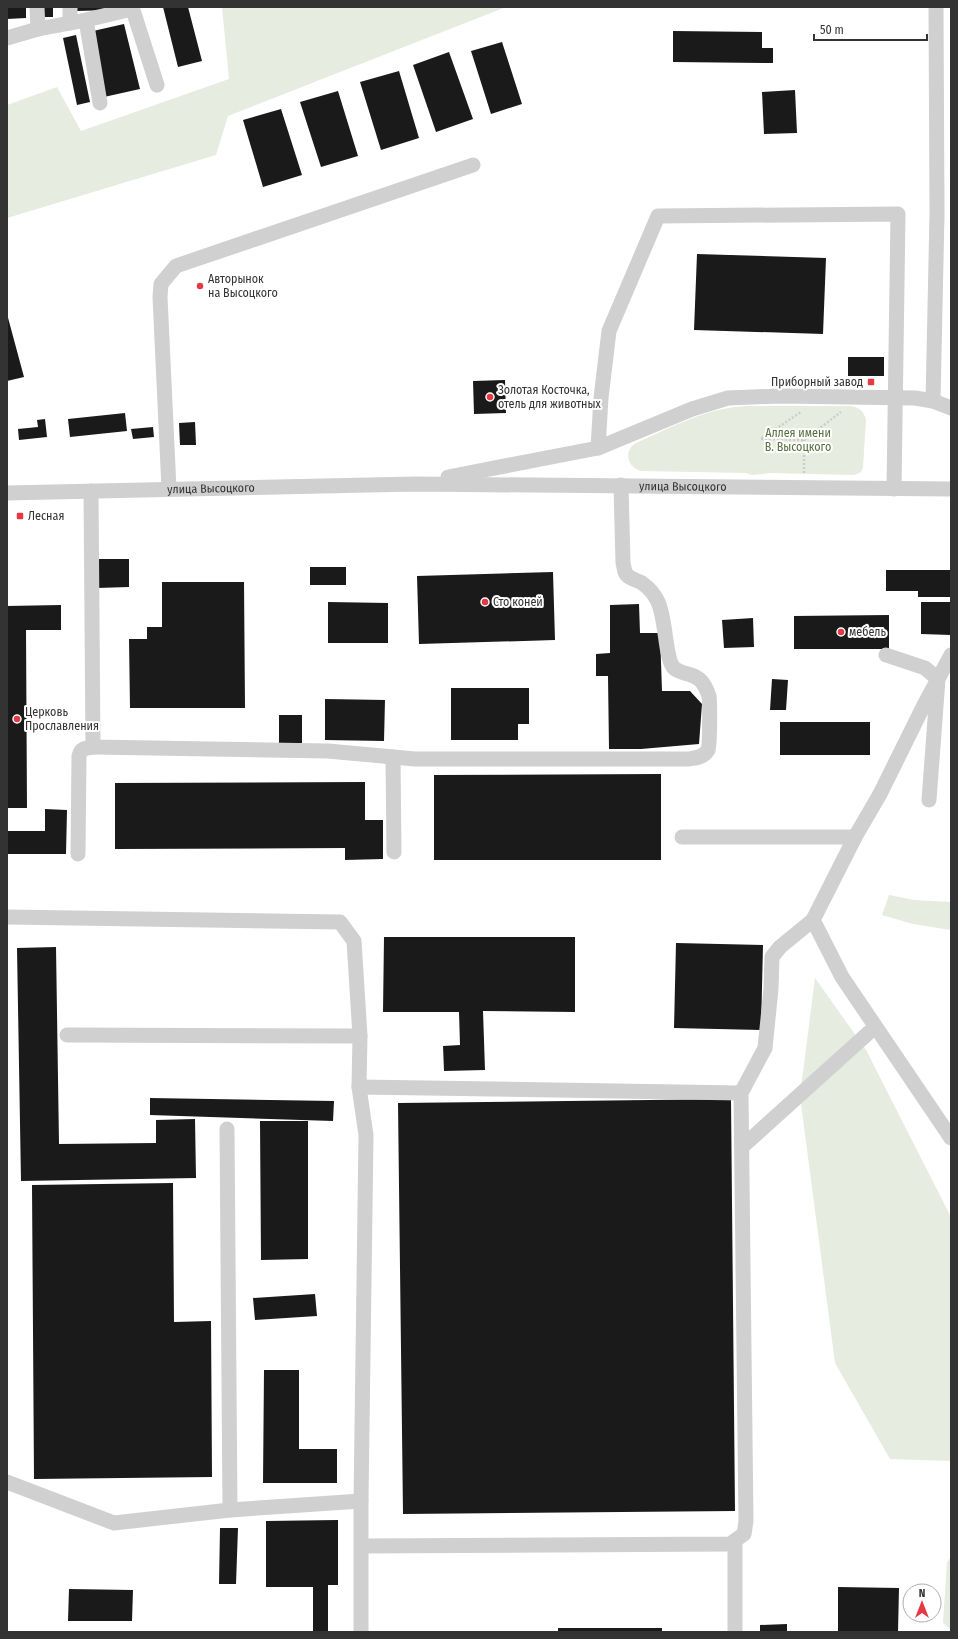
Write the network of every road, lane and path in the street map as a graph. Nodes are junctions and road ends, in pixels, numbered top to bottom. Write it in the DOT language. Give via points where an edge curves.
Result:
graph roads {
  1 [pos="37,7"];
  2 [pos="70,7"];
  3 [pos="936,7"];
  4 [pos="132,8"];
  5 [pos="86,20"];
  6 [pos="70,23"];
  7 [pos="38,30"];
  8 [pos="7,38"];
  9 [pos="157,85"];
  10 [pos="100,103"];
  11 [pos="473,164"];
  12 [pos="862,397"];
  13 [pos="895,398"];
  14 [pos="933,401"];
  15 [pos="951,408"];
  16 [pos="803,410"];
  17 [pos="804,440"];
  18 [pos="598,448"];
  19 [pos="415,484"];
  20 [pos="621,485"];
  21 [pos="804,488"];
  22 [pos="169,489"];
  23 [pos="894,489"];
  24 [pos="951,489"];
  25 [pos="92,491"];
  26 [pos="7,493"];
  27 [pos="951,654"];
  28 [pos="886,655"];
  29 [pos="938,679"];
  30 [pos="93,746"];
  31 [pos="393,757"];
  32 [pos="929,800"];
  33 [pos="855,837"];
  34 [pos="682,838"];
  35 [pos="394,852"];
  36 [pos="78,854"];
  37 [pos="7,917"];
  38 [pos="813,920"];
  39 [pos="875,1027"];
  40 [pos="67,1036"];
  41 [pos="360,1036"];
  42 [pos="359,1087"];
  43 [pos="741,1093"];
  44 [pos="227,1129"];
  45 [pos="951,1138"];
  46 [pos="742,1147"];
  47 [pos="7,1482"];
  48 [pos="361,1501"];
  49 [pos="230,1510"];
  50 [pos="735,1541"];
  51 [pos="362,1546"];
  52 [pos="361,1632"];
  53 [pos="735,1632"];
  1 -- 7 [label="street"];
  2 -- 6 [label="street"];
  3 -- 14 [label="street" via="937,214"];
  4 -- 5 [label="street"];
  4 -- 9 [label="street"];
  5 -- 6 [label="street"];
  5 -- 10 [label="street"];
  6 -- 7 [label="street"];
  7 -- 8 [label="street"];
  11 -- 22 [label="street" via="176,266 161,284 160,297"];
  12 -- 13 [label="street, улица Высоцкого"];
  12 -- 17 [label="path"];
  12 -- 18 [label="street, улица Высоцкого" via="728,398 685,412"];
  13 -- 14 [label="street, улица Высоцкого"];
  13 -- 18 [label="street" via="898,214 658,216 609,331"];
  13 -- 23 [label="street"];
  14 -- 15 [label="street, улица Высоцкого"];
  16 -- 17 [label="path" via="761,439"];
  17 -- 21 [label="path"];
  18 -- 19 [label="street, улица Высоцкого"];
  19 -- 20 [label="street, улица Высоцкого"];
  19 -- 22 [label="street, улица Высоцкого"];
  20 -- 21 [label="street, улица Высоцкого"];
  20 -- 31 [label="street" via="625,573 642,583 658,601 674,668 693,675 706,687 709,697 708,750 700,757 689,759"];
  21 -- 23 [label="street, улица Высоцкого"];
  22 -- 25 [label="street, улица Высоцкого"];
  23 -- 24 [label="street, улица Высоцкого"];
  25 -- 26 [label="street, улица Высоцкого"];
  25 -- 30 [label="street"];
  27 -- 29 [label="street"];
  28 -- 29 [label="street" via="925,668"];
  29 -- 32 [label="street"];
  29 -- 33 [label="street" via="880,794"];
  30 -- 31 [label="street" via="328,750"];
  30 -- 36 [label="street" via="84,748 79,756"];
  31 -- 35 [label="street"];
  33 -- 34 [label="street"];
  33 -- 38 [label="street"];
  37 -- 41 [label="street" via="340,922 354,941"];
  38 -- 39 [label="street" via="842,977"];
  38 -- 43 [label="street" via="780,946 772,957 765,1048"];
  39 -- 45 [label="street"];
  39 -- 46 [label="street"];
  40 -- 41 [label="street"];
  41 -- 42 [label="street"];
  42 -- 43 [label="street"];
  42 -- 48 [label="street" via="366,1135"];
  43 -- 46 [label="street"];
  44 -- 49 [label="street"];
  46 -- 50 [label="street" via="746,1521 744,1534"];
  47 -- 49 [label="street" via="114,1523"];
  48 -- 49 [label="street"];
  48 -- 51 [label="street"];
  50 -- 51 [label="street" via="730,1544"];
  50 -- 53 [label="street"];
  51 -- 52 [label="street"];
}
